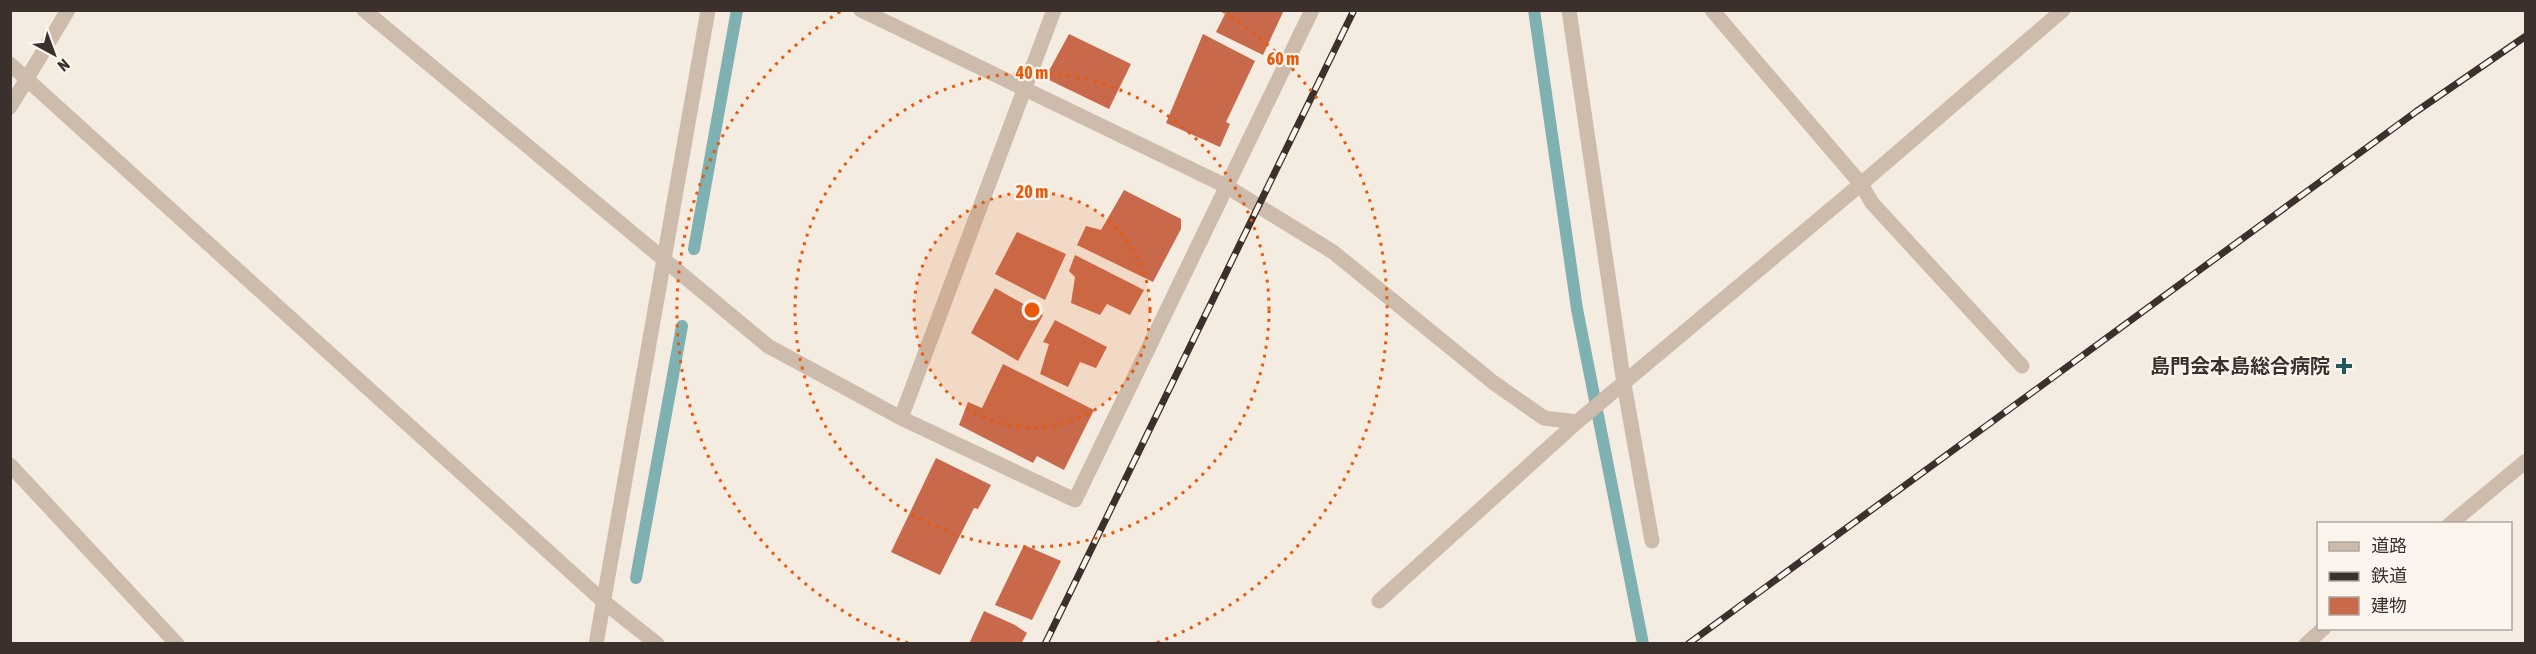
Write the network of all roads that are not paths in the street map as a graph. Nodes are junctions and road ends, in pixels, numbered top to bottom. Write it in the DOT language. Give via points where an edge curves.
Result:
graph roads {
  1 [pos="68,10"];
  2 [pos="364,10"];
  3 [pos="708,10"];
  4 [pos="861,10"];
  5 [pos="1054,10"];
  6 [pos="1312,10"];
  7 [pos="1569,10"];
  8 [pos="1712,10"];
  9 [pos="2062,10"];
  10 [pos="10,64"];
  11 [pos="26,78"];
  12 [pos="1026,88"];
  13 [pos="10,107"];
  14 [pos="1861,184"];
  15 [pos="1226,186"];
  16 [pos="665,261"];
  17 [pos="2022,366"];
  18 [pos="1622,386"];
  19 [pos="902,418"];
  20 [pos="1578,421"];
  21 [pos="2526,461"];
  22 [pos="10,465"];
  23 [pos="2452,522"];
  24 [pos="1652,541"];
  25 [pos="1379,601"];
  26 [pos="604,602"];
  27 [pos="2322,630"];
  28 [pos="177,644"];
  29 [pos="596,644"];
  30 [pos="657,644"];
  31 [pos="2306,644"];
  1 -- 11 [label="street"];
  2 -- 16 [label="street"];
  3 -- 16 [label="street"];
  4 -- 12 [label="street"];
  5 -- 12 [label="street"];
  6 -- 15 [label="street"];
  7 -- 18 [label="street"];
  8 -- 14 [label="street"];
  9 -- 14 [label="street"];
  10 -- 11 [label="street"];
  11 -- 13 [label="street"];
  11 -- 26 [label="street"];
  12 -- 15 [label="street"];
  12 -- 19 [label="street"];
  14 -- 17 [label="street" via="1872,203"];
  14 -- 18 [label="street"];
  15 -- 19 [label="street" via="1075,500"];
  15 -- 20 [label="street" via="1333,252 1494,383 1544,418"];
  16 -- 19 [label="street" via="768,346"];
  16 -- 26 [label="street"];
  18 -- 20 [label="street"];
  18 -- 24 [label="street"];
  20 -- 25 [label="street"];
  21 -- 23 [label="street"];
  22 -- 28 [label="street"];
  26 -- 29 [label="street"];
  26 -- 30 [label="street"];
  27 -- 31 [label="street"];
}
